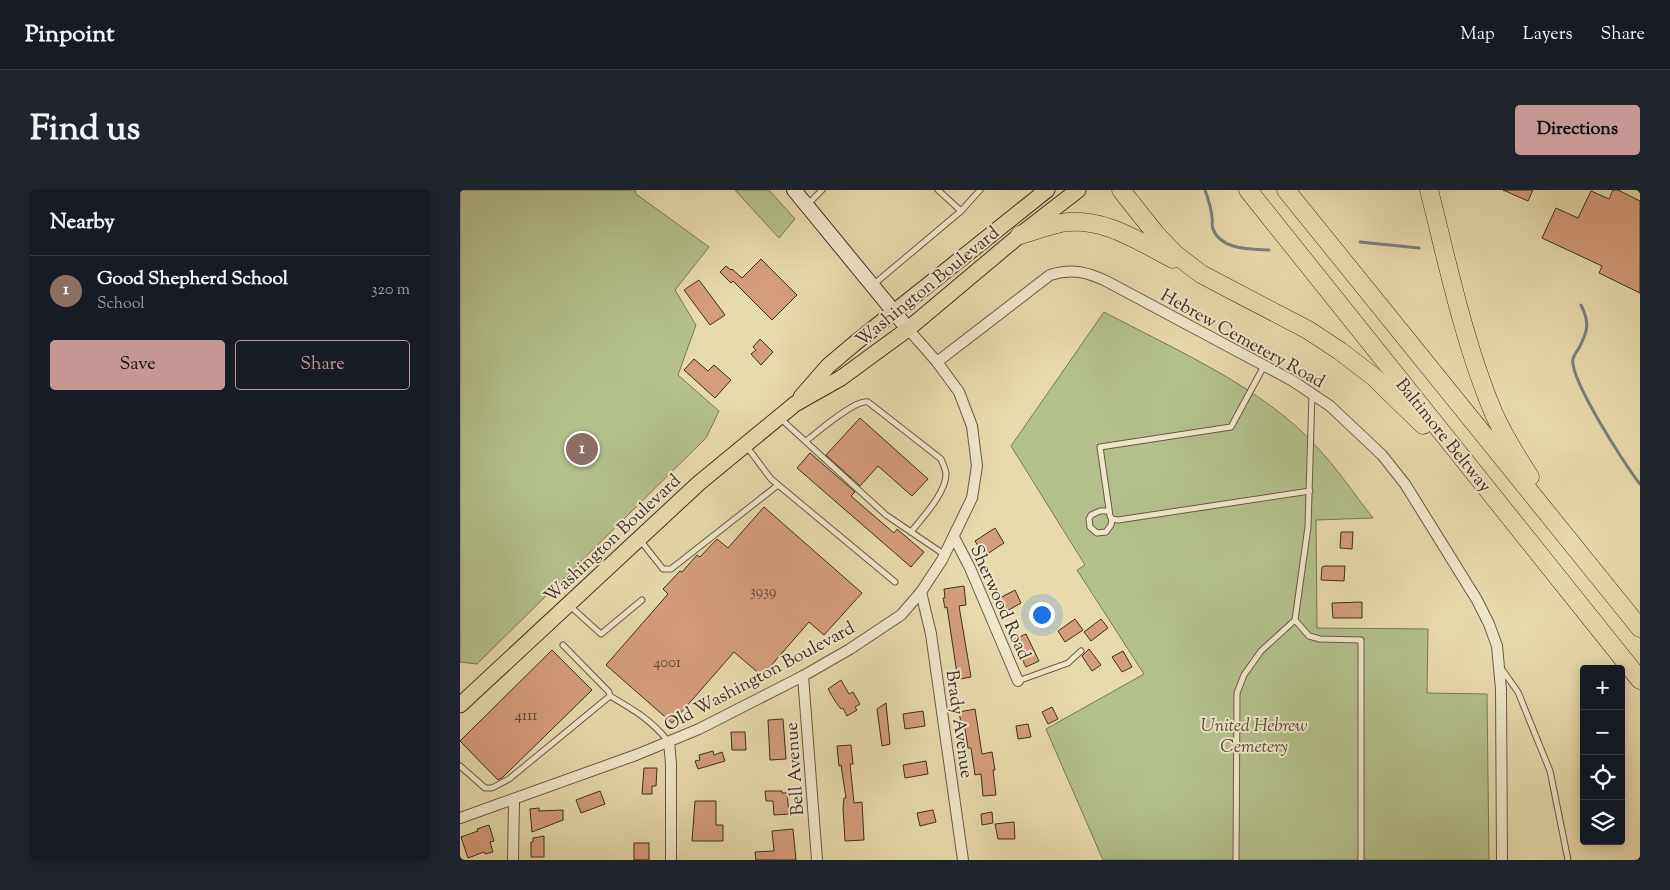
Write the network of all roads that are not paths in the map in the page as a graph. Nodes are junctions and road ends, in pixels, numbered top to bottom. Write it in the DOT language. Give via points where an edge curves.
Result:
graph roads {
  1 [pos="794,190"];
  2 [pos="822,190"];
  3 [pos="938,190"];
  4 [pos="980,190"];
  5 [pos="1047,190"];
  6 [pos="1078,190"];
  7 [pos="1121,190"];
  8 [pos="1248,190"];
  9 [pos="1286,190"];
  10 [pos="1429,190"];
  11 [pos="807,205"];
  12 [pos="961,211"];
  13 [pos="1020,235"];
  14 [pos="1202,274"];
  15 [pos="873,286"];
  16 [pos="894,312"];
  17 [pos="908,329"];
  18 [pos="937,362"];
  19 [pos="1264,365"];
  20 [pos="1312,392"];
  21 [pos="795,404"];
  22 [pos="779,417"];
  23 [pos="806,442"];
  24 [pos="745,445"];
  25 [pos="778,485"];
  26 [pos="1310,490"];
  27 [pos="1498,501"];
  28 [pos="1108,511"];
  29 [pos="1112,519"];
  30 [pos="911,532"];
  31 [pos="954,537"];
  32 [pos="638,538"];
  33 [pos="1579,554"];
  34 [pos="945,555"];
  35 [pos="895,582"];
  36 [pos="921,592"];
  37 [pos="642,600"];
  38 [pos="568,604"];
  39 [pos="1295,620"];
  40 [pos="1640,628"];
  41 [pos="563,645"];
  42 [pos="1081,651"];
  43 [pos="1499,666"];
  44 [pos="803,676"];
  45 [pos="1640,680"];
  46 [pos="1018,681"];
  47 [pos="610,696"];
  48 [pos="460,706"];
  49 [pos="669,742"];
  50 [pos="460,766"];
  51 [pos="514,800"];
  52 [pos="460,818"];
  53 [pos="513,860"];
  54 [pos="671,860"];
  55 [pos="817,860"];
  56 [pos="963,860"];
  57 [pos="1236,860"];
  58 [pos="1361,860"];
  59 [pos="1502,860"];
  60 [pos="1568,860"];
  1 -- 11 [label="main road"];
  2 -- 11 [label="lane"];
  3 -- 12 [label="lane"];
  4 -- 12 [label="lane"];
  5 -- 16 [label="main road, Washington Boulevard"];
  6 -- 13 [label="main road, Washington Boulevard"];
  7 -- 14 [label="highway" via="1175,254"];
  8 -- 27 [label="highway, Baltimore Beltway"];
  9 -- 33 [label="highway, Baltimore Beltway"];
  10 -- 33 [label="highway" via="1470,346 1495,415"];
  11 -- 15 [label="main road"];
  12 -- 15 [label="lane"];
  13 -- 14 [label="highway" via="1061,223 1097,224 1116,230"];
  13 -- 17 [label="main road, Washington Boulevard"];
  14 -- 27 [label="highway" via="1308,330 1361,366"];
  15 -- 16 [label="main road"];
  16 -- 17 [label="main road"];
  16 -- 21 [label="main road, Washington Boulevard" via="828,366"];
  17 -- 18 [label="street, Old Washington Boulevard"];
  17 -- 21 [label="main road, Washington Boulevard" via="841,378"];
  18 -- 19 [label="street, Hebrew Cemetery Road" via="1050,276 1081,271"];
  18 -- 31 [label="street, Old Washington Boulevard" via="959,392 976,445 976,483"];
  19 -- 20 [label="street, Hebrew Cemetery Road"];
  19 -- 28 [label="lane" via="1231,427 1100,447"];
  20 -- 26 [label="lane"];
  20 -- 43 [label="street, Hebrew Cemetery Road" via="1365,438 1405,484 1477,600 1489,624"];
  21 -- 22 [label="main road, Washington Boulevard"];
  22 -- 23 [label="lane"];
  22 -- 24 [label="main road, Washington Boulevard"];
  23 -- 30 [label="lane" via="886,515"];
  23 -- 30 [label="lane" via="864,401 941,459 946,473 944,484 934,504"];
  24 -- 25 [label="lane"];
  24 -- 32 [label="main road, Washington Boulevard"];
  25 -- 32 [label="lane" via="671,569 663,569"];
  25 -- 35 [label="lane"];
  26 -- 29 [label="lane"];
  26 -- 39 [label="lane"];
  27 -- 45 [label="highway, Baltimore Beltway"];
  28 -- 29 [label="lane"];
  28 -- 29 [label="lane" via="1091,515 1090,527 1097,533 1106,532"];
  30 -- 34 [label="lane"];
  31 -- 34 [label="street, Old Washington Boulevard"];
  31 -- 46 [label="street, Sherwood Road"];
  32 -- 38 [label="main road, Washington Boulevard"];
  33 -- 40 [label="highway, Baltimore Beltway"];
  34 -- 36 [label="street, Old Washington Boulevard"];
  36 -- 44 [label="street, Old Washington Boulevard" via="900,615 878,632"];
  36 -- 56 [label="street, Brady Avenue" via="931,634"];
  37 -- 38 [label="lane" via="601,634"];
  38 -- 48 [label="main road, Washington Boulevard"];
  39 -- 57 [label="lane" via="1261,651 1239,684 1236,702"];
  39 -- 58 [label="lane" via="1309,636 1361,640"];
  41 -- 47 [label="lane"];
  42 -- 46 [label="lane" via="1068,663"];
  43 -- 59 [label="street, Hebrew Cemetery Road"];
  43 -- 60 [label="lane" via="1518,692 1550,771"];
  44 -- 49 [label="street, Old Washington Boulevard"];
  44 -- 55 [label="street, Bell Avenue"];
  47 -- 49 [label="lane" via="640,713"];
  47 -- 50 [label="lane" via="509,779 492,788 485,788"];
  49 -- 51 [label="street, Old Washington Boulevard"];
  49 -- 54 [label="street"];
  51 -- 52 [label="street, Old Washington Boulevard"];
  51 -- 53 [label="street"];
}
